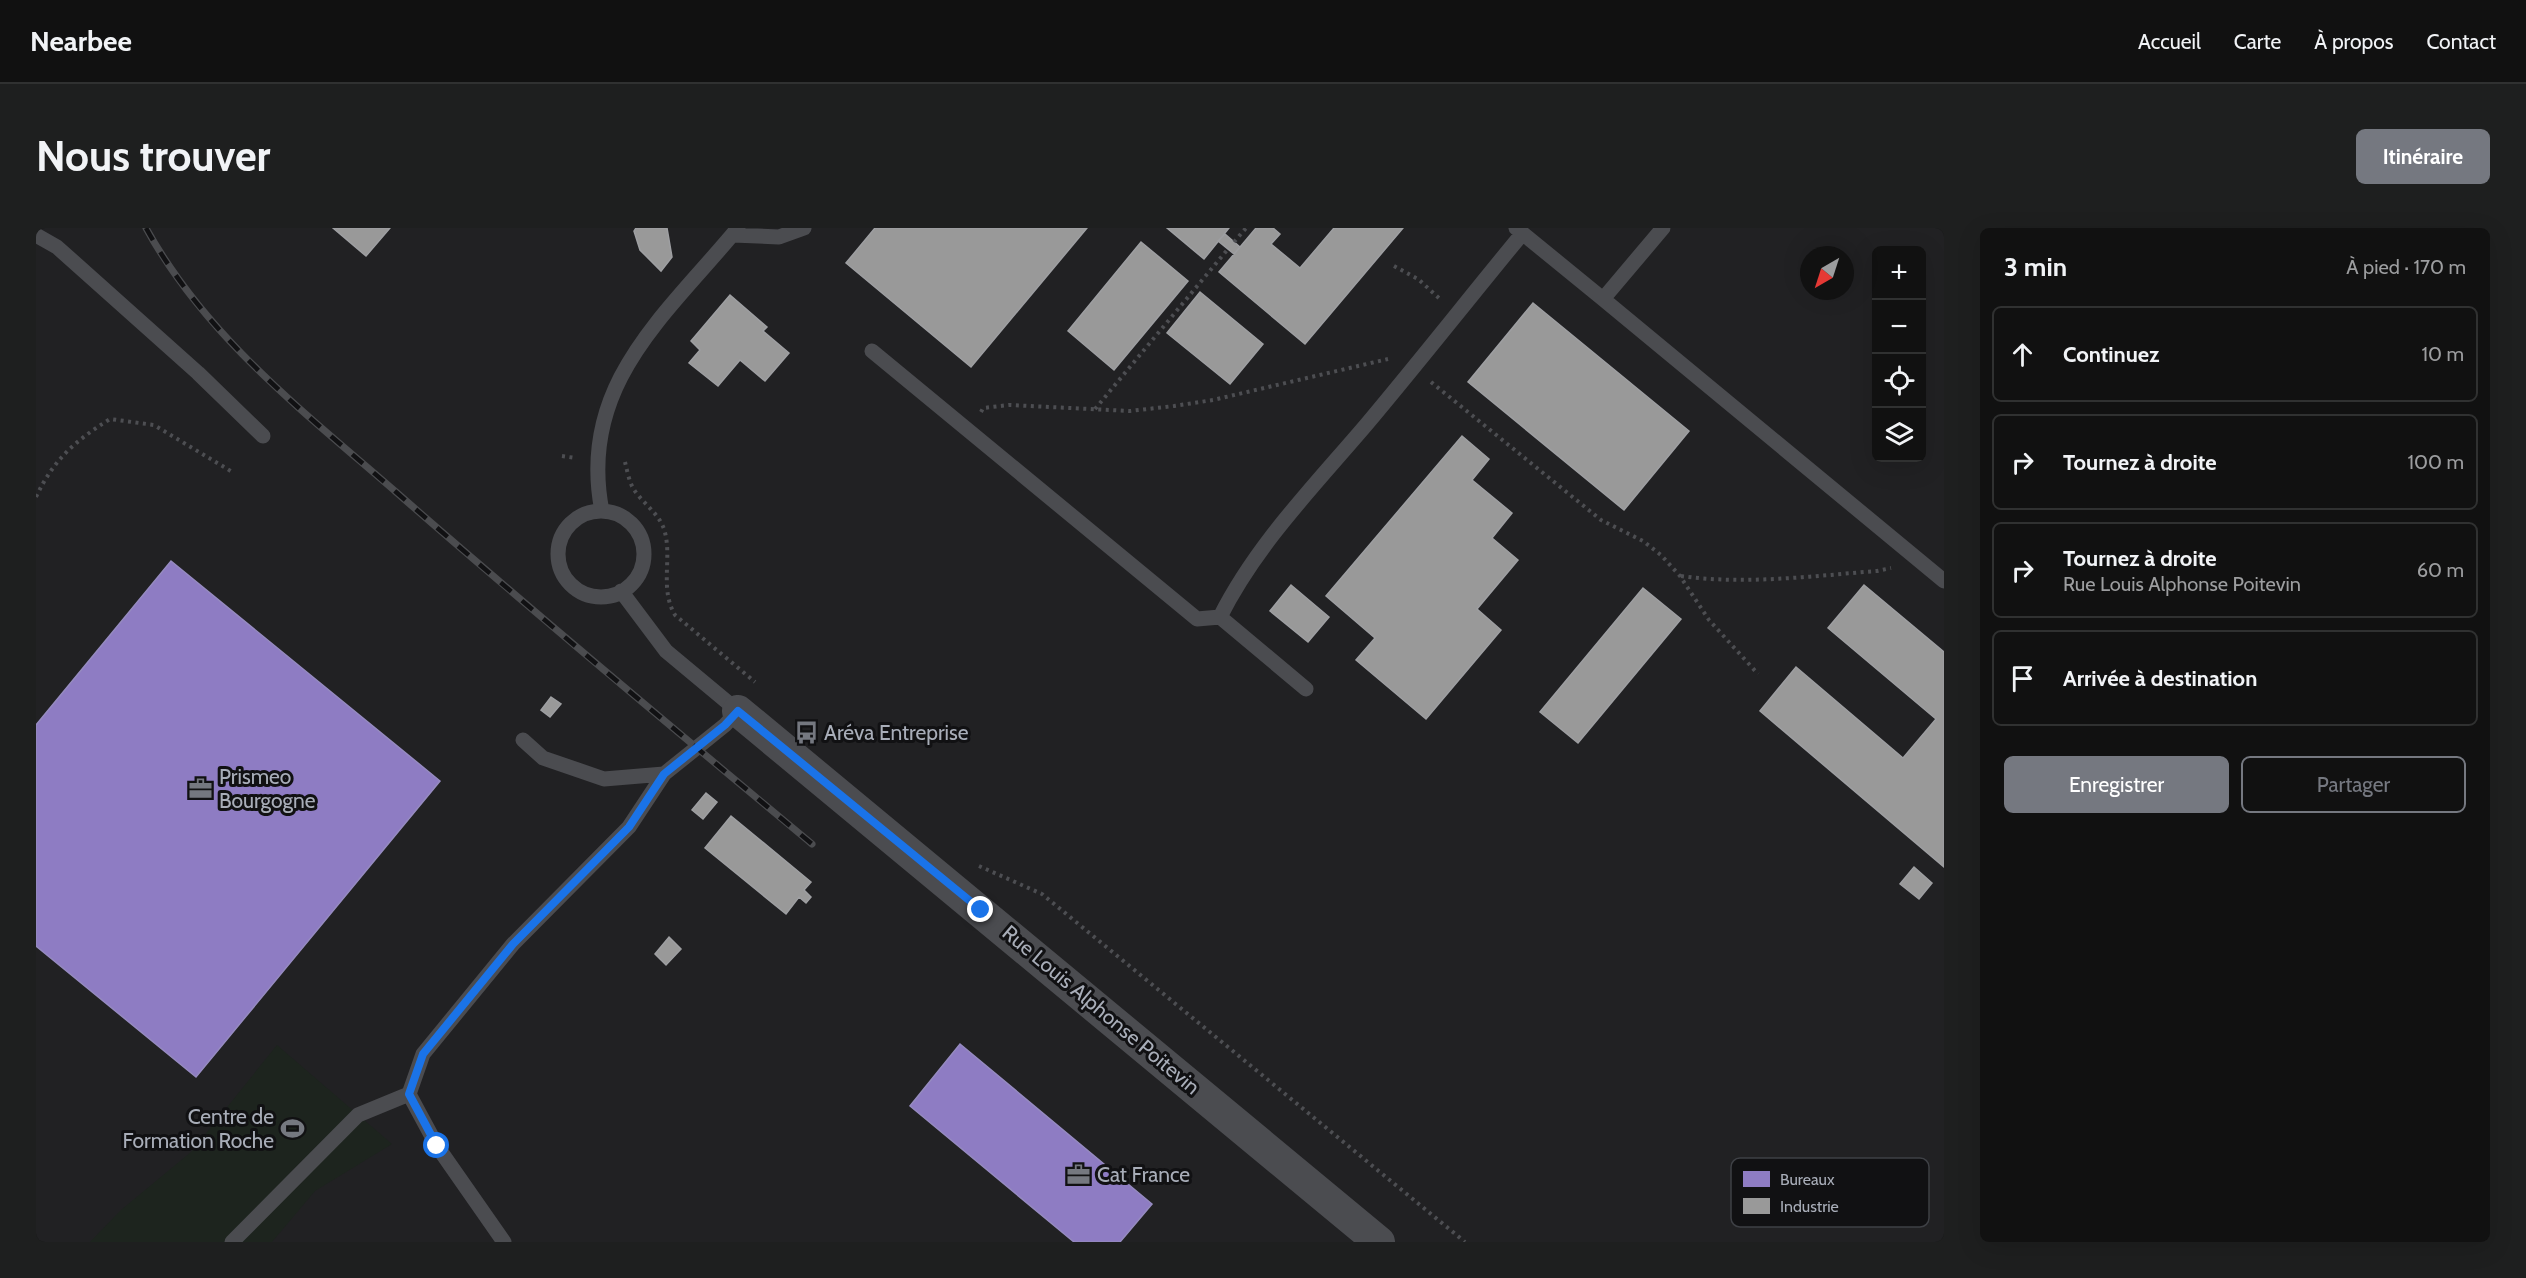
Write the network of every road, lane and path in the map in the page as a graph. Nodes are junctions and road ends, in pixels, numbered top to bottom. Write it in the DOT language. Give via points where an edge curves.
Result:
graph roads {
  1 [pos="804,228"];
  2 [pos="1245,228"];
  3 [pos="1663,228"];
  4 [pos="736,231"];
  5 [pos="1519,231"];
  6 [pos="36,235"];
  7 [pos="1234,242"];
  8 [pos="1228,249"];
  9 [pos="1394,266"];
  10 [pos="1603,299"];
  11 [pos="1456,313"];
  12 [pos="872,351"];
  13 [pos="1414,368"];
  14 [pos="1094,410"];
  15 [pos="966,428"];
  16 [pos="263,436"];
  17 [pos="562,456"];
  18 [pos="597,460"];
  19 [pos="234,473"];
  20 [pos="36,497"];
  21 [pos="602,511"];
  22 [pos="1920,561"];
  23 [pos="1680,576"];
  24 [pos="1944,581"];
  25 [pos="621,591"];
  26 [pos="1220,617"];
  27 [pos="1758,674"];
  28 [pos="757,683"];
  29 [pos="1306,689"];
  30 [pos="738,711"];
  31 [pos="523,740"];
  32 [pos="664,774"];
  33 [pos="971,860"];
  34 [pos="409,1094"];
  35 [pos="232,1242"];
  36 [pos="504,1242"];
  37 [pos="1379,1242"];
  38 [pos="1465,1242"];
  1 -- 4 [label="lane" via="778,237"];
  2 -- 7 [label="path"];
  3 -- 10 [label="lane"];
  4 -- 18 [label="lane" via="628,361 604,414"];
  5 -- 10 [label="lane"];
  5 -- 11 [label="lane"];
  6 -- 16 [label="lane" via="57,248"];
  8 -- 14 [label="path"];
  9 -- 11 [label="path" via="1418,279"];
  10 -- 22 [label="lane"];
  11 -- 13 [label="lane"];
  12 -- 15 [label="lane"];
  13 -- 14 [label="path" via="1398,355 1213,400 1130,411"];
  13 -- 23 [label="path" via="1601,520 1643,541 1661,555"];
  13 -- 26 [label="lane" via="1266,543 1236,584"];
  14 -- 15 [label="path" via="992,406 983,408"];
  15 -- 26 [label="lane" via="1197,618"];
  17 -- 18 [label="path"];
  18 -- 21 [label="lane"];
  18 -- 28 [label="path" via="625,462 633,488 658,516 665,531 666,593 675,615"];
  19 -- 20 [label="path" via="154,425 110,418 75,441"];
  21 -- 25 [label="lane" via="621,516 641,538 641,569"];
  21 -- 25 [label="lane" via="581,515 565,529 558,561 568,582 587,595 598,597"];
  22 -- 23 [label="path" via="1877,571 1750,580"];
  22 -- 24 [label="lane"];
  23 -- 27 [label="path" via="1709,620"];
  25 -- 30 [label="lane" via="666,651"];
  26 -- 29 [label="lane"];
  30 -- 32 [label="lane"];
  30 -- 37 [label="street, Rue Louis Alphonse Poitevin"];
  31 -- 32 [label="lane" via="543,758 604,779"];
  32 -- 34 [label="lane" via="629,827 513,944 423,1054"];
  33 -- 38 [label="path" via="1042,894"];
  34 -- 35 [label="lane" via="358,1115"];
  34 -- 36 [label="lane" via="437,1146"];
}
